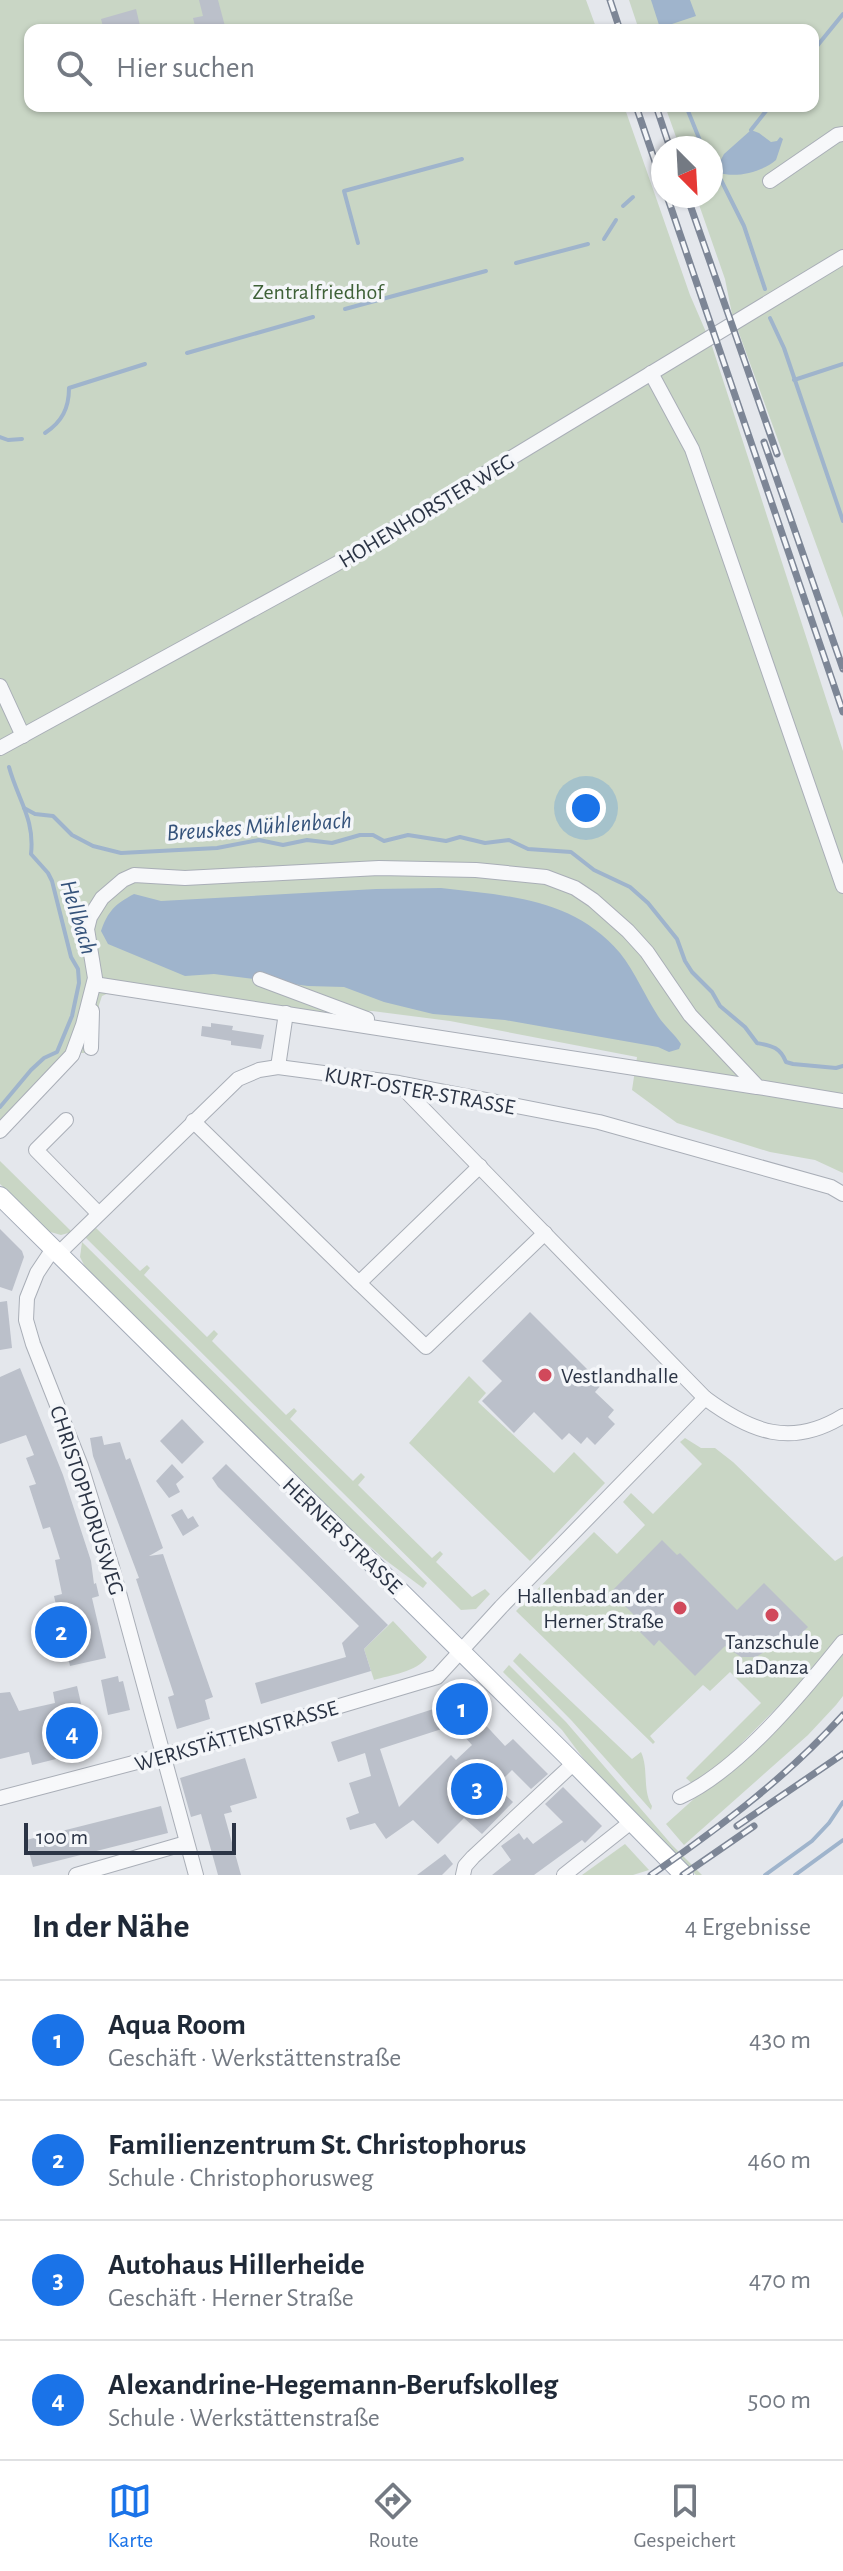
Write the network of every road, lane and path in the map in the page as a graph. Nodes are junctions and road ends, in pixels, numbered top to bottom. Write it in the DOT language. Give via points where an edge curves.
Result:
graph roads {
  1 [pos="843,134"];
  2 [pos="770,181"];
  3 [pos="843,257"];
  4 [pos="651,373"];
  5 [pos="0,686"];
  6 [pos="23,736"];
  7 [pos="0,748"];
  8 [pos="843,886"];
  9 [pos="260,979"];
  10 [pos="94,987"];
  11 [pos="286,1013"];
  12 [pos="393,1029"];
  13 [pos="91,1048"];
  14 [pos="278,1067"];
  15 [pos="399,1083"];
  16 [pos="758,1087"];
  17 [pos="843,1101"];
  18 [pos="66,1120"];
  19 [pos="193,1121"];
  20 [pos="0,1131"];
  21 [pos="480,1166"];
  22 [pos="843,1194"];
  23 [pos="0,1196"];
  24 [pos="98,1213"];
  25 [pos="545,1233"];
  26 [pos="56,1252"];
  27 [pos="359,1283"];
  28 [pos="705,1398"];
  29 [pos="843,1416"];
  30 [pos="843,1642"];
  31 [pos="461,1652"];
  32 [pos="163,1756"];
  33 [pos="574,1763"];
  34 [pos="680,1797"];
  35 [pos="0,1798"];
  36 [pos="631,1822"];
  37 [pos="186,1843"];
  38 [pos="76,1875"];
  39 [pos="196,1875"];
  40 [pos="463,1875"];
  41 [pos="564,1875"];
  42 [pos="684,1875"];
  1 -- 2 [label="street"];
  3 -- 4 [label="street, HOHENHORSTER WEG"];
  4 -- 6 [label="street, HOHENHORSTER WEG" via="336,564"];
  4 -- 8 [label="street" via="692,449"];
  5 -- 6 [label="street"];
  6 -- 7 [label="street, HOHENHORSTER WEG"];
  9 -- 12 [label="street"];
  10 -- 11 [label="street"];
  10 -- 13 [label="street"];
  10 -- 16 [label="street" via="90,917 102,898 134,875 185,878 379,868 546,877 575,888 618,922 647,952 690,1015"];
  10 -- 20 [label="street" via="72,1055"];
  11 -- 12 [label="street"];
  11 -- 14 [label="street"];
  12 -- 16 [label="street"];
  14 -- 15 [label="street, KURT-OSTER-STRASSE"];
  14 -- 19 [label="street, KURT-OSTER-STRASSE" via="238,1079"];
  15 -- 21 [label="street"];
  15 -- 22 [label="street, KURT-OSTER-STRASSE" via="599,1122"];
  16 -- 17 [label="street"];
  18 -- 24 [label="street" via="36,1150"];
  19 -- 24 [label="street, KURT-OSTER-STRASSE"];
  19 -- 27 [label="street"];
  21 -- 25 [label="street"];
  21 -- 27 [label="street"];
  23 -- 26 [label="main road, HERNER STRASSE"];
  24 -- 26 [label="street, KURT-OSTER-STRASSE"];
  25 -- 27 [label="street" via="426,1347"];
  25 -- 28 [label="street"];
  26 -- 31 [label="main road, HERNER STRASSE"];
  26 -- 32 [label="street, CHRISTOPHORUSWEG" via="37,1273 27,1298 26,1320 85,1480"];
  28 -- 29 [label="street" via="756,1430 798,1434"];
  28 -- 31 [label="street"];
  30 -- 34 [label="street" via="791,1704 741,1752 699,1788"];
  31 -- 32 [label="street, WERKSTÄTTENSTRASSE" via="437,1677"];
  31 -- 33 [label="main road, HERNER STRASSE"];
  32 -- 35 [label="street, WERKSTÄTTENSTRASSE"];
  32 -- 37 [label="street, CHRISTOPHORUSWEG"];
  33 -- 36 [label="main road, HERNER STRASSE"];
  33 -- 40 [label="street" via="473,1857"];
  36 -- 41 [label="street"];
  36 -- 42 [label="main road, HERNER STRASSE"];
  37 -- 38 [label="street"];
  37 -- 39 [label="street, CHRISTOPHORUSWEG"];
}
